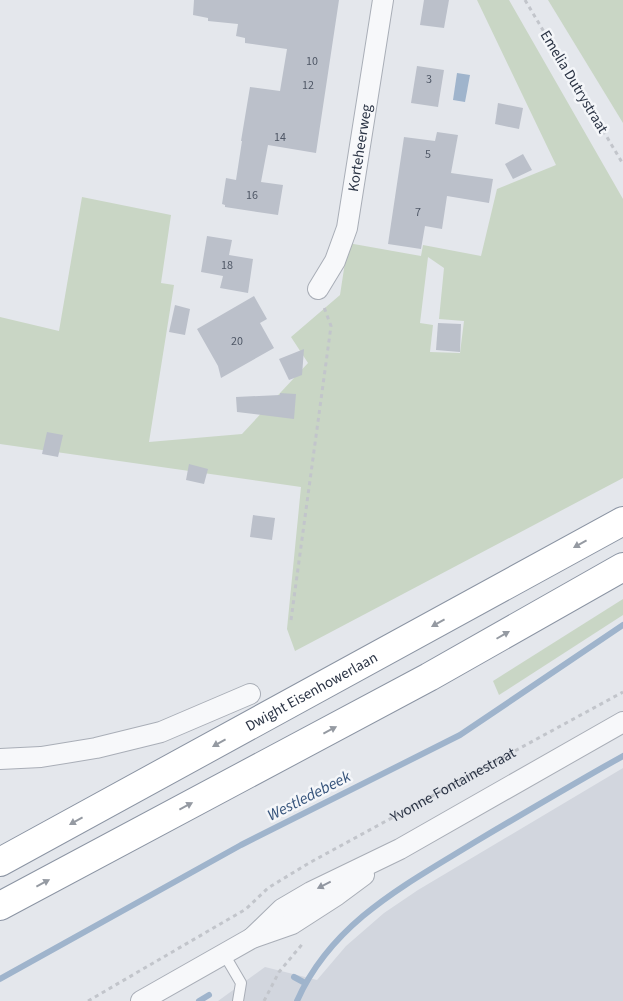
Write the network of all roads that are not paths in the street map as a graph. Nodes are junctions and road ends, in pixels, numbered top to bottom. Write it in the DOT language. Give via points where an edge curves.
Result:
graph roads {
  1 [pos="383,0"];
  2 [pos="318,289"];
  3 [pos="623,521"];
  4 [pos="623,567"];
  5 [pos="250,694"];
  6 [pos="623,722"];
  7 [pos="0,759"];
  8 [pos="400,849"];
  9 [pos="0,862"];
  10 [pos="0,906"];
  11 [pos="252,938"];
  12 [pos="224,954"];
  13 [pos="141,1001"];
  14 [pos="238,1001"];
  1 -- 2 [label="street, Korteheerweg" via="347,228 335,261"];
  3 -- 9 [label="highway, Dwight Eisenhowerlaan, one-way"];
  10 -- 4 [label="highway, one-way" via="429,677"];
  5 -- 7 [label="street" via="161,732 96,748 40,757"];
  6 -- 8 [label="street, Yvonne Fontainestraat"];
  8 -- 11 [label="street, Yvonne Fontainestraat" via="292,924"];
  8 -- 11 [label="street, Yvonne Fontainestraat, one-way" via="327,883 282,909"];
  11 -- 12 [label="street, Yvonne Fontainestraat"];
  12 -- 13 [label="street, Yvonne Fontainestraat"];
  12 -- 14 [label="lane" via="241,983"];
}
